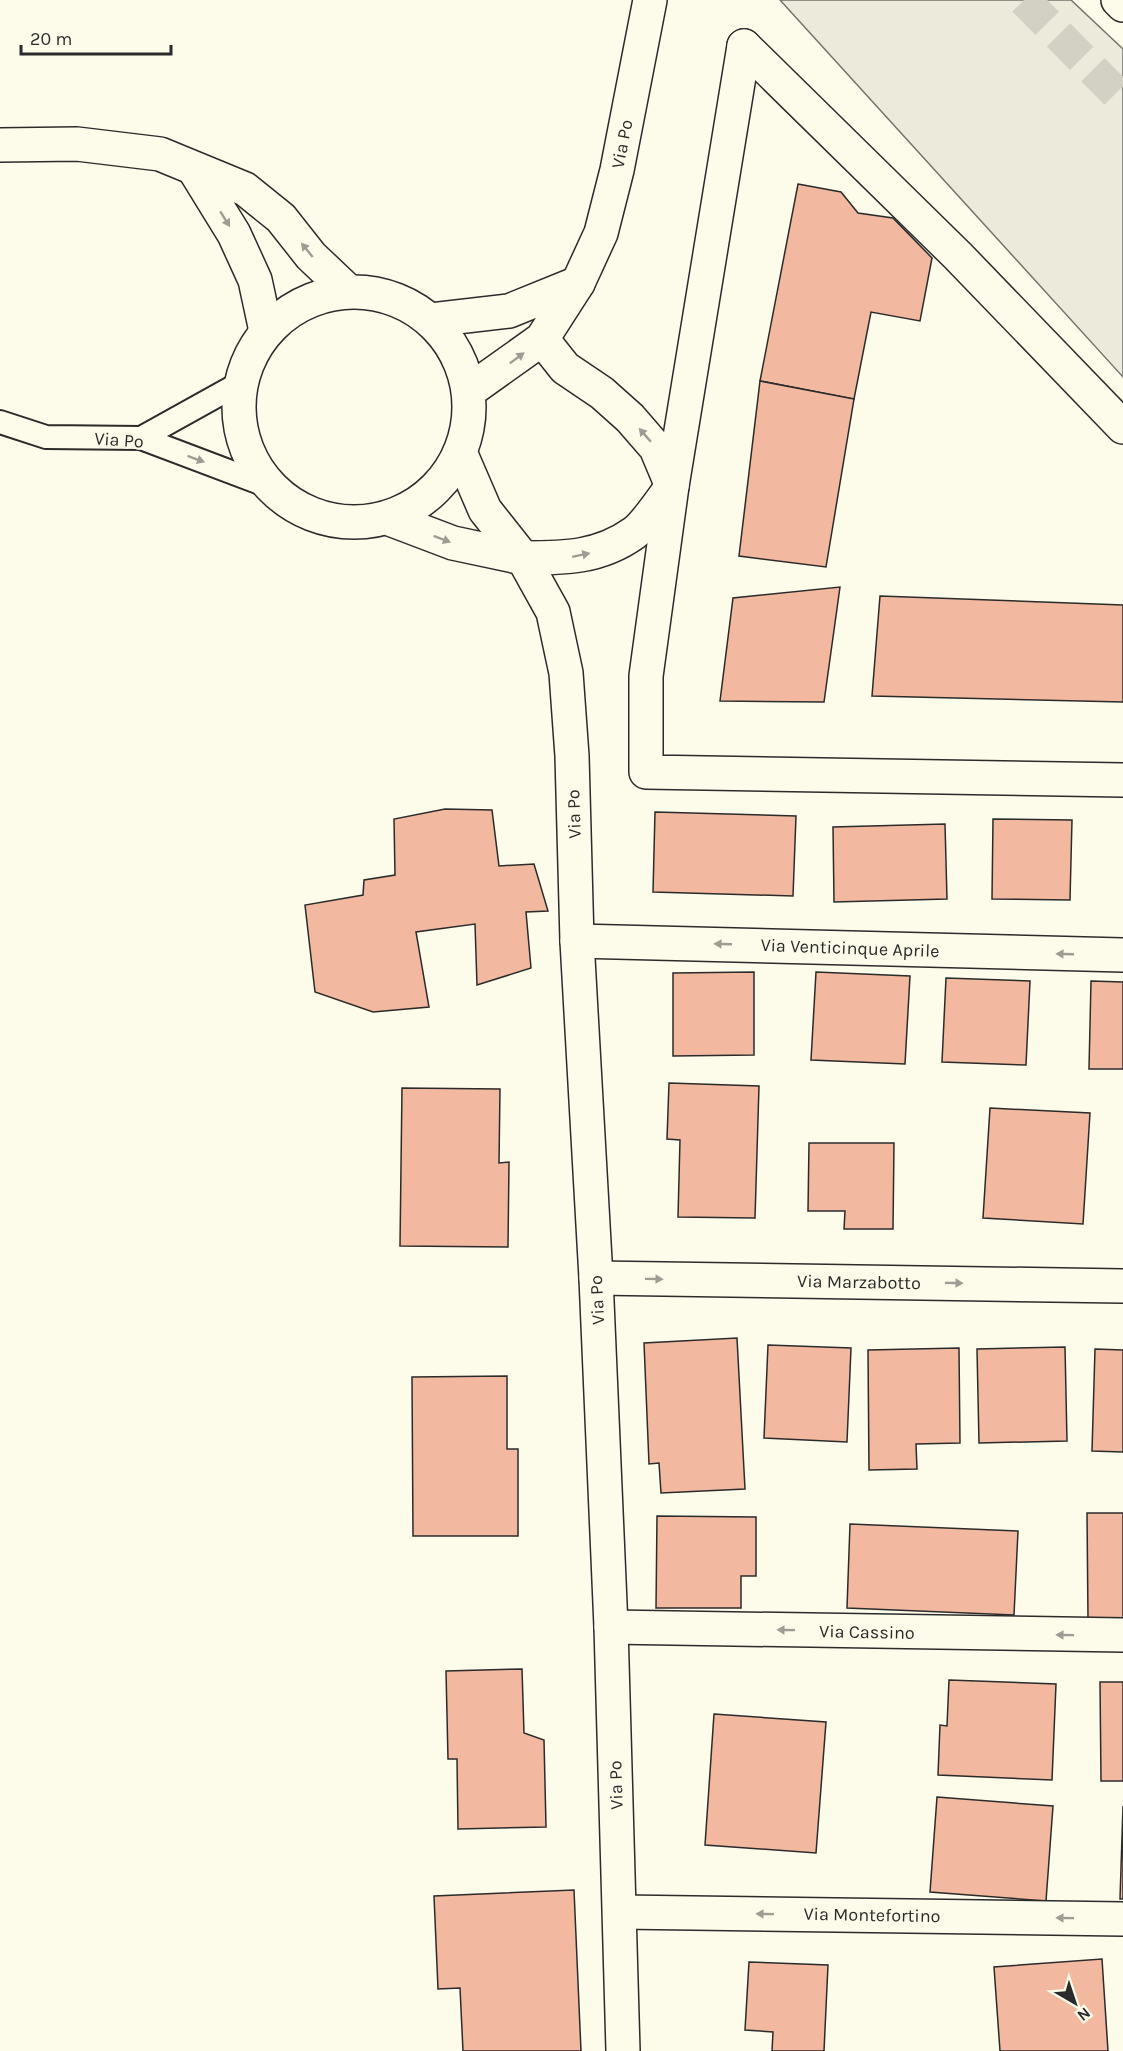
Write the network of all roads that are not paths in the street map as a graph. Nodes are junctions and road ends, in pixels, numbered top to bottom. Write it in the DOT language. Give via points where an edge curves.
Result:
graph roads {
  1 [pos="650,0"];
  2 [pos="1118,0"];
  3 [pos="1123,5"];
  4 [pos="0,145"];
  5 [pos="194,169"];
  6 [pos="578,283"];
  7 [pos="348,291"];
  8 [pos="431,320"];
  9 [pos="266,331"];
  10 [pos="542,339"];
  11 [pos="240,383"];
  12 [pos="469,391"];
  13 [pos="0,422"];
  14 [pos="1123,428"];
  15 [pos="141,438"];
  16 [pos="460,452"];
  17 [pos="268,486"];
  18 [pos="672,486"];
  19 [pos="387,518"];
  20 [pos="523,558"];
  21 [pos="1123,780"];
  22 [pos="577,941"];
  23 [pos="1123,955"];
  24 [pos="596,1278"];
  25 [pos="1123,1286"];
  26 [pos="611,1627"];
  27 [pos="1123,1635"];
  28 [pos="621,1911"];
  29 [pos="1123,1919"];
  30 [pos="623,2051"];
  1 -- 6 [label="main road, Via Po" via="601,233"];
  2 -- 3 [label="main road"];
  4 -- 5 [label="main road" via="77,144 160,154"];
  7 -- 5 [label="main road, one-way" via="311,256 281,218 245,189"];
  5 -- 9 [label="main road, one-way" via="243,252 255,280"];
  6 -- 8 [label="main road" via="508,311"];
  6 -- 10 [label="main road, Via Po"];
  7 -- 8 [label="main road, Via Po" via="377,293 406,303"];
  7 -- 9 [label="main road, Via Po" via="317,297 290,311"];
  8 -- 12 [label="main road, Via Po" via="449,340 462,364"];
  9 -- 11 [label="main road, Via Po" via="250,356"];
  12 -- 10 [label="main road, Via Po, one-way"];
  18 -- 10 [label="main road, one-way" via="656,448 636,425 602,393 566,368"];
  11 -- 15 [label="lane"];
  11 -- 17 [label="main road, Via Po" via="238,419 248,455"];
  12 -- 16 [label="main road, Via Po" via="469,422"];
  13 -- 15 [label="lane, Via Po" via="46,437"];
  14 -- 18 [label="main road" via="958,256 744,46"];
  15 -- 17 [label="lane, Via Po, one-way"];
  16 -- 19 [label="main road, Via Po" via="443,481 418,504"];
  16 -- 20 [label="main road, Via Po" via="485,510"];
  17 -- 19 [label="main road, Via Po" via="293,506 323,519 356,523"];
  20 -- 18 [label="main road, one-way" via="570,558 598,552 635,532"];
  18 -- 21 [label="main road" via="646,676 646,772"];
  19 -- 20 [label="main road, Via Po, one-way" via="453,543"];
  20 -- 22 [label="main road, Via Po" via="553,612 567,673"];
  23 -- 22 [label="main road, Via Venticinque Aprile, one-way"];
  22 -- 24 [label="main road, Via Po"];
  24 -- 25 [label="main road, Via Marzabotto, one-way"];
  24 -- 26 [label="main road, Via Po"];
  27 -- 26 [label="main road, Via Cassino, one-way"];
  26 -- 28 [label="main road, Via Po"];
  29 -- 28 [label="main road, Via Montefortino, one-way"];
  28 -- 30 [label="main road, Via Po"];
}
